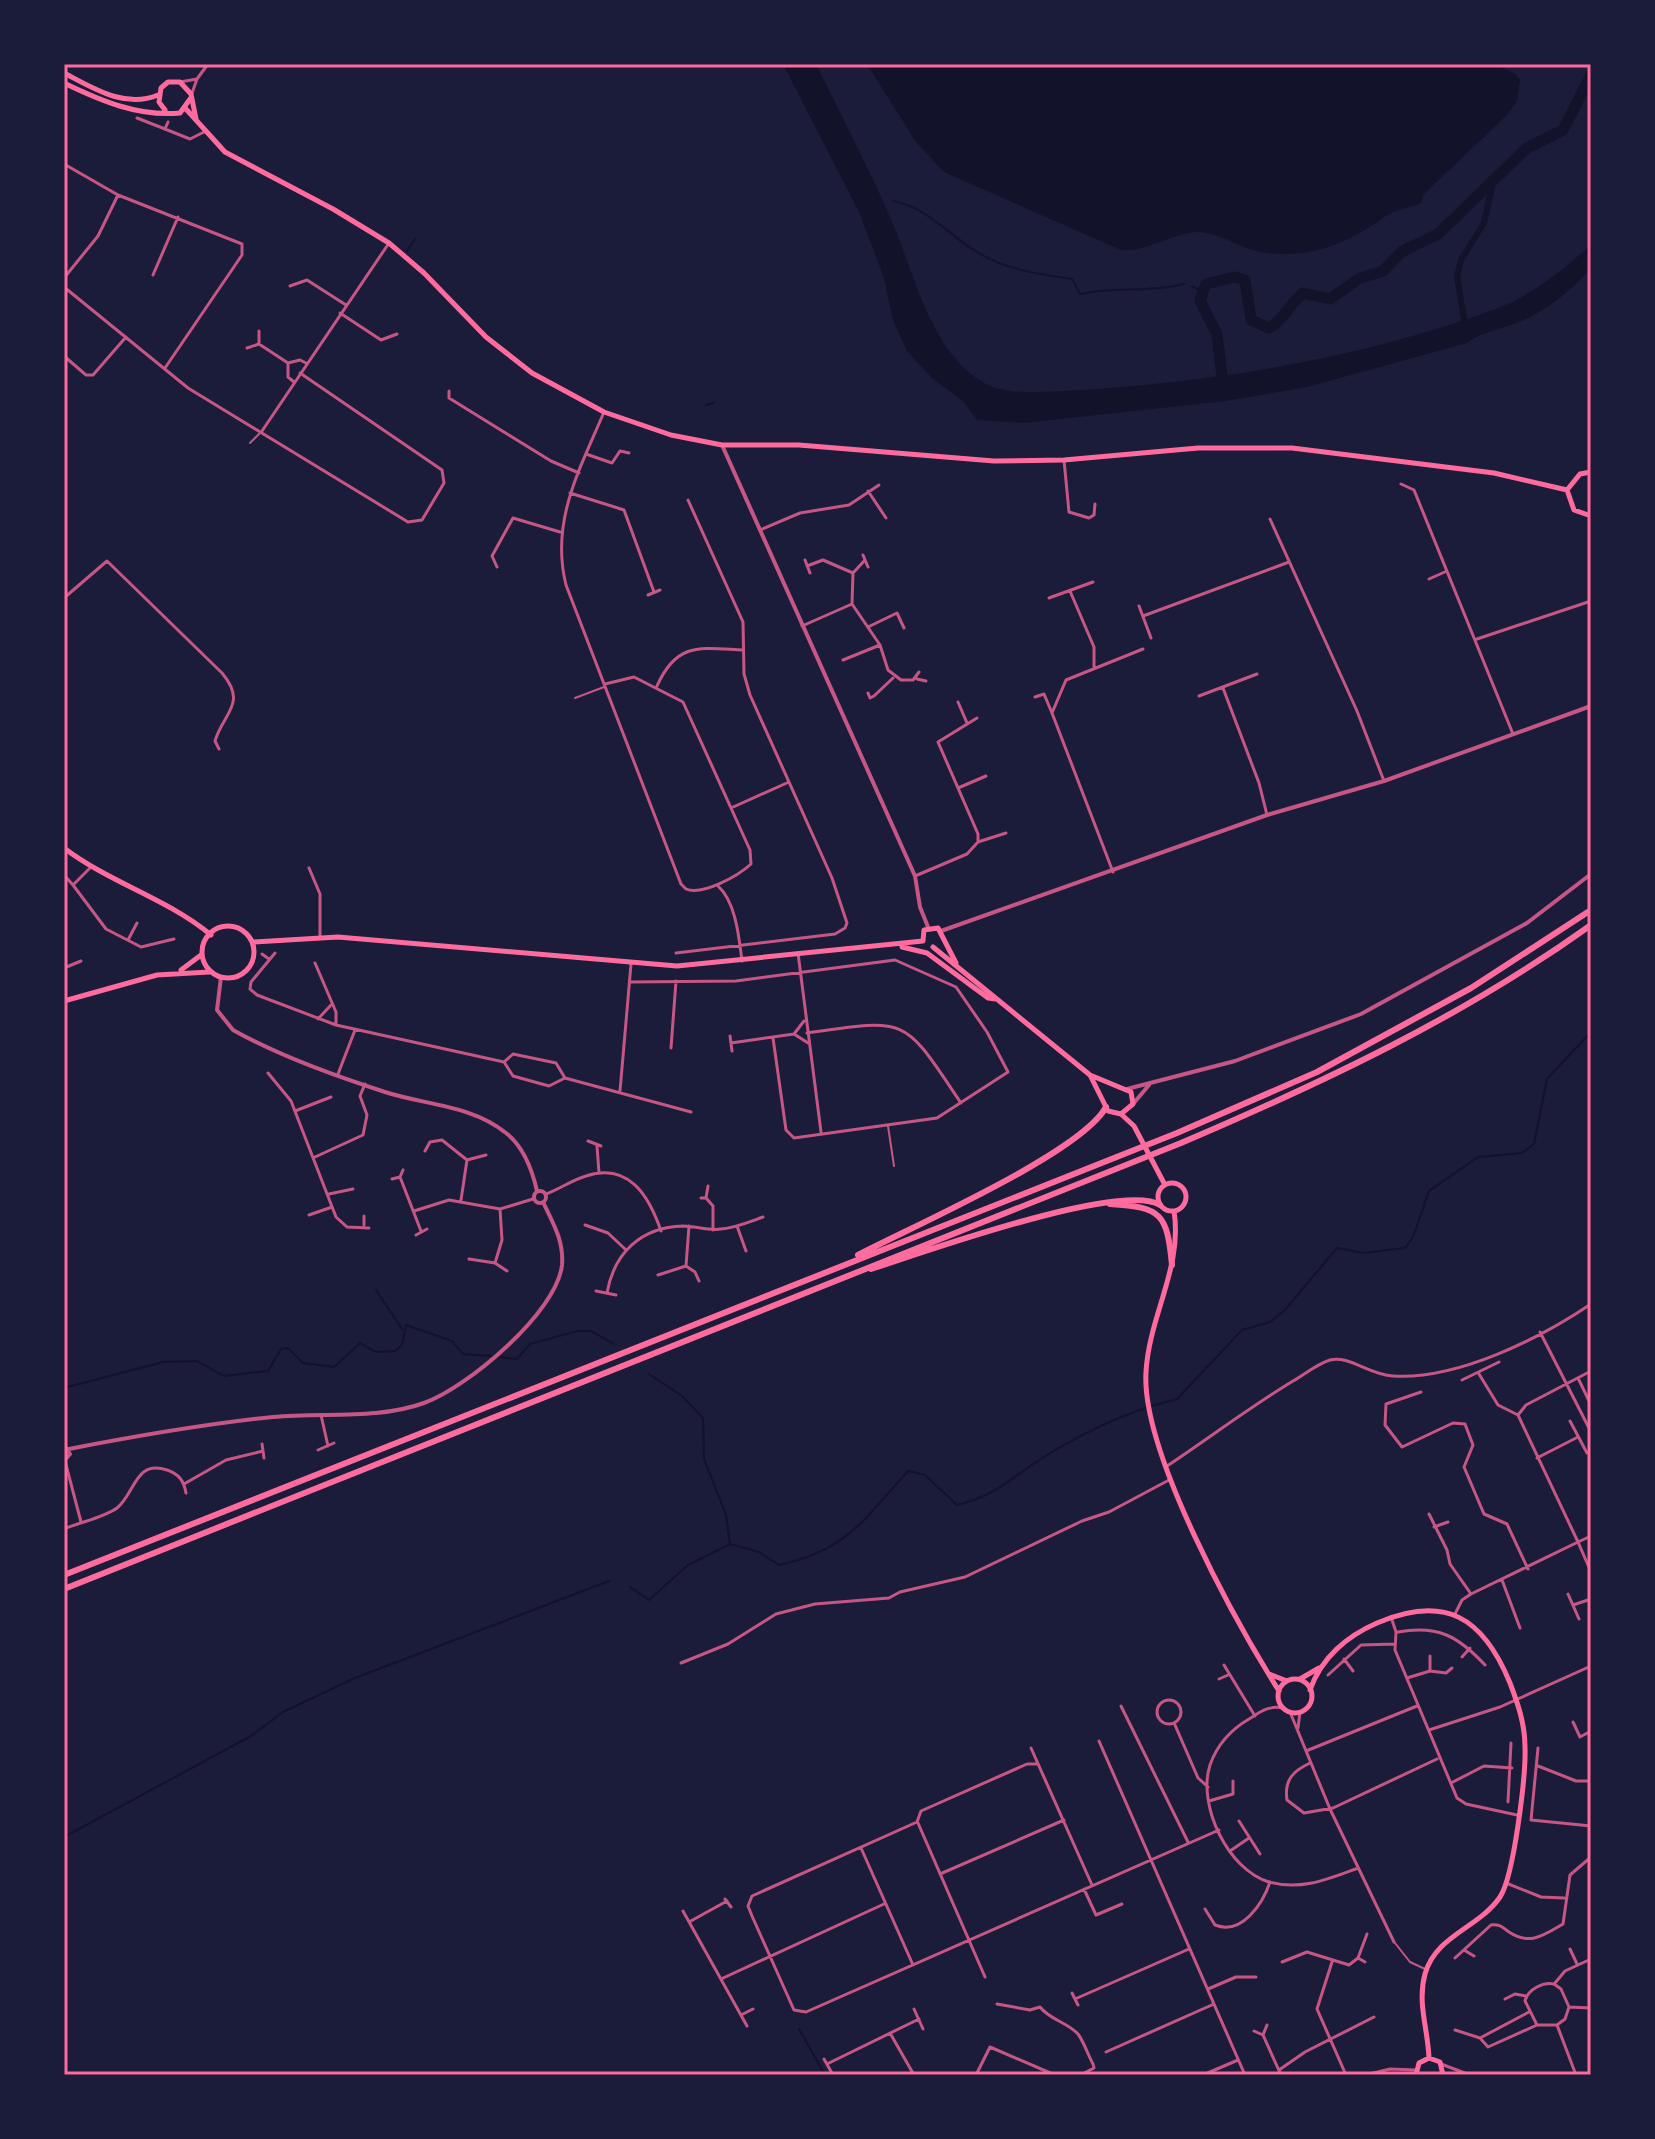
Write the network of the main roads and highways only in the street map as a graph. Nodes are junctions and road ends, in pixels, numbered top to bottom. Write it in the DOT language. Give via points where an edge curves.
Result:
graph roads {
  1 [pos="64,73"];
  2 [pos="64,83"];
  3 [pos="158,95"];
  4 [pos="191,96"];
  5 [pos="186,109"];
  6 [pos="165,111"];
  7 [pos="197,123"];
  8 [pos="1591,472"];
  9 [pos="1567,490"];
  10 [pos="1590,516"];
  11 [pos="64,848"];
  12 [pos="1591,910"];
  13 [pos="1591,925"];
  14 [pos="942,934"];
  15 [pos="211,935"];
  16 [pos="923,941"];
  17 [pos="254,942"];
  18 [pos="893,945"];
  19 [pos="933,947"];
  20 [pos="202,954"];
  21 [pos="956,963"];
  22 [pos="180,971"];
  23 [pos="210,972"];
  24 [pos="999,999"];
  25 [pos="64,1001"];
  26 [pos="1090,1075"];
  27 [pos="1118,1086"];
  28 [pos="1105,1103"];
  29 [pos="1133,1104"];
  30 [pos="1121,1114"];
  31 [pos="1134,1126"];
  32 [pos="1165,1185"];
  33 [pos="1101,1204"];
  34 [pos="1160,1205"];
  35 [pos="1174,1211"];
  36 [pos="1172,1265"];
  37 [pos="826,1271"];
  38 [pos="829,1281"];
  39 [pos="64,1575"];
  40 [pos="64,1589"];
  41 [pos="1319,1668"];
  42 [pos="1268,1673"];
  43 [pos="1299,1680"];
  44 [pos="1287,1681"];
  45 [pos="1310,1690"];
  46 [pos="1279,1691"];
  47 [pos="1429,2058"];
  48 [pos="1416,2072"];
  49 [pos="1443,2075"];
  1 -- 3 [label="main road" via="121,99"];
  2 -- 6 [label="main road" via="119,107"];
  3 -- 4 [label="main road" via="163,84 180,82"];
  3 -- 6 [label="main road"];
  4 -- 5 [label="main road"];
  4 -- 7 [label="main road"];
  5 -- 6 [label="main road"];
  5 -- 7 [label="main road"];
  7 -- 9 [label="main road" via="238,160 389,243 515,360 604,412 671,435 722,445 799,445 951,460 1292,448 1494,473"];
  8 -- 9 [label="main road" via="1580,474"];
  9 -- 10 [label="main road" via="1574,510"];
  11 -- 15 [label="main road"];
  12 -- 37 [label="highway" via="1471,988 1317,1072"];
  13 -- 38 [label="highway" via="1478,999 1322,1082"];
  14 -- 16 [label="main road" via="928,927"];
  14 -- 19 [label="main road"];
  14 -- 21 [label="main road"];
  15 -- 17 [label="main road" via="234,927"];
  15 -- 20 [label="main road"];
  16 -- 18 [label="main road"];
  16 -- 19 [label="main road"];
  17 -- 18 [label="main road" via="320,937 677,966"];
  17 -- 23 [label="main road" via="248,968 235,976"];
  18 -- 24 [label="main road" via="927,953 988,998"];
  19 -- 21 [label="main road"];
  20 -- 22 [label="main road"];
  20 -- 23 [label="main road"];
  21 -- 24 [label="main road"];
  22 -- 23 [label="main road"];
  22 -- 25 [label="main road"];
  24 -- 26 [label="main road"];
  26 -- 27 [label="main road"];
  26 -- 28 [label="main road"];
  27 -- 28 [label="main road"];
  27 -- 29 [label="main road" via="1127,1089"];
  28 -- 30 [label="main road" via="1112,1113"];
  28 -- 37 [label="highway" via="1094,1126 1041,1160"];
  29 -- 30 [label="main road"];
  29 -- 31 [label="main road"];
  30 -- 31 [label="main road"];
  31 -- 32 [label="main road"];
  32 -- 34 [label="main road" via="1158,1196"];
  32 -- 35 [label="main road" via="1175,1183 1185,1192 1185,1202"];
  33 -- 34 [label="highway" via="1150,1200"];
  33 -- 36 [label="highway" via="1156,1212 1165,1221"];
  33 -- 38 [label="highway"];
  34 -- 35 [label="main road"];
  35 -- 36 [label="main road"];
  36 -- 42 [label="main road" via="1148,1354 1149,1415 1171,1478"];
  37 -- 39 [label="highway"];
  38 -- 40 [label="highway"];
  41 -- 43 [label="main road"];
  41 -- 45 [label="main road"];
  41 -- 47 [label="main road" via="1346,1641 1391,1617 1424,1610 1455,1614 1477,1627 1489,1643 1517,1700 1525,1748 1506,1883 1489,1908 1441,1945 1426,1969 1421,1993"];
  42 -- 44 [label="main road"];
  42 -- 46 [label="main road"];
  43 -- 44 [label="main road"];
  43 -- 45 [label="main road"];
  44 -- 46 [label="main road"];
  45 -- 46 [label="main road" via="1311,1700 1300,1712 1283,1708"];
  47 -- 48 [label="main road"];
  47 -- 49 [label="main road" via="1441,2064"];
}
